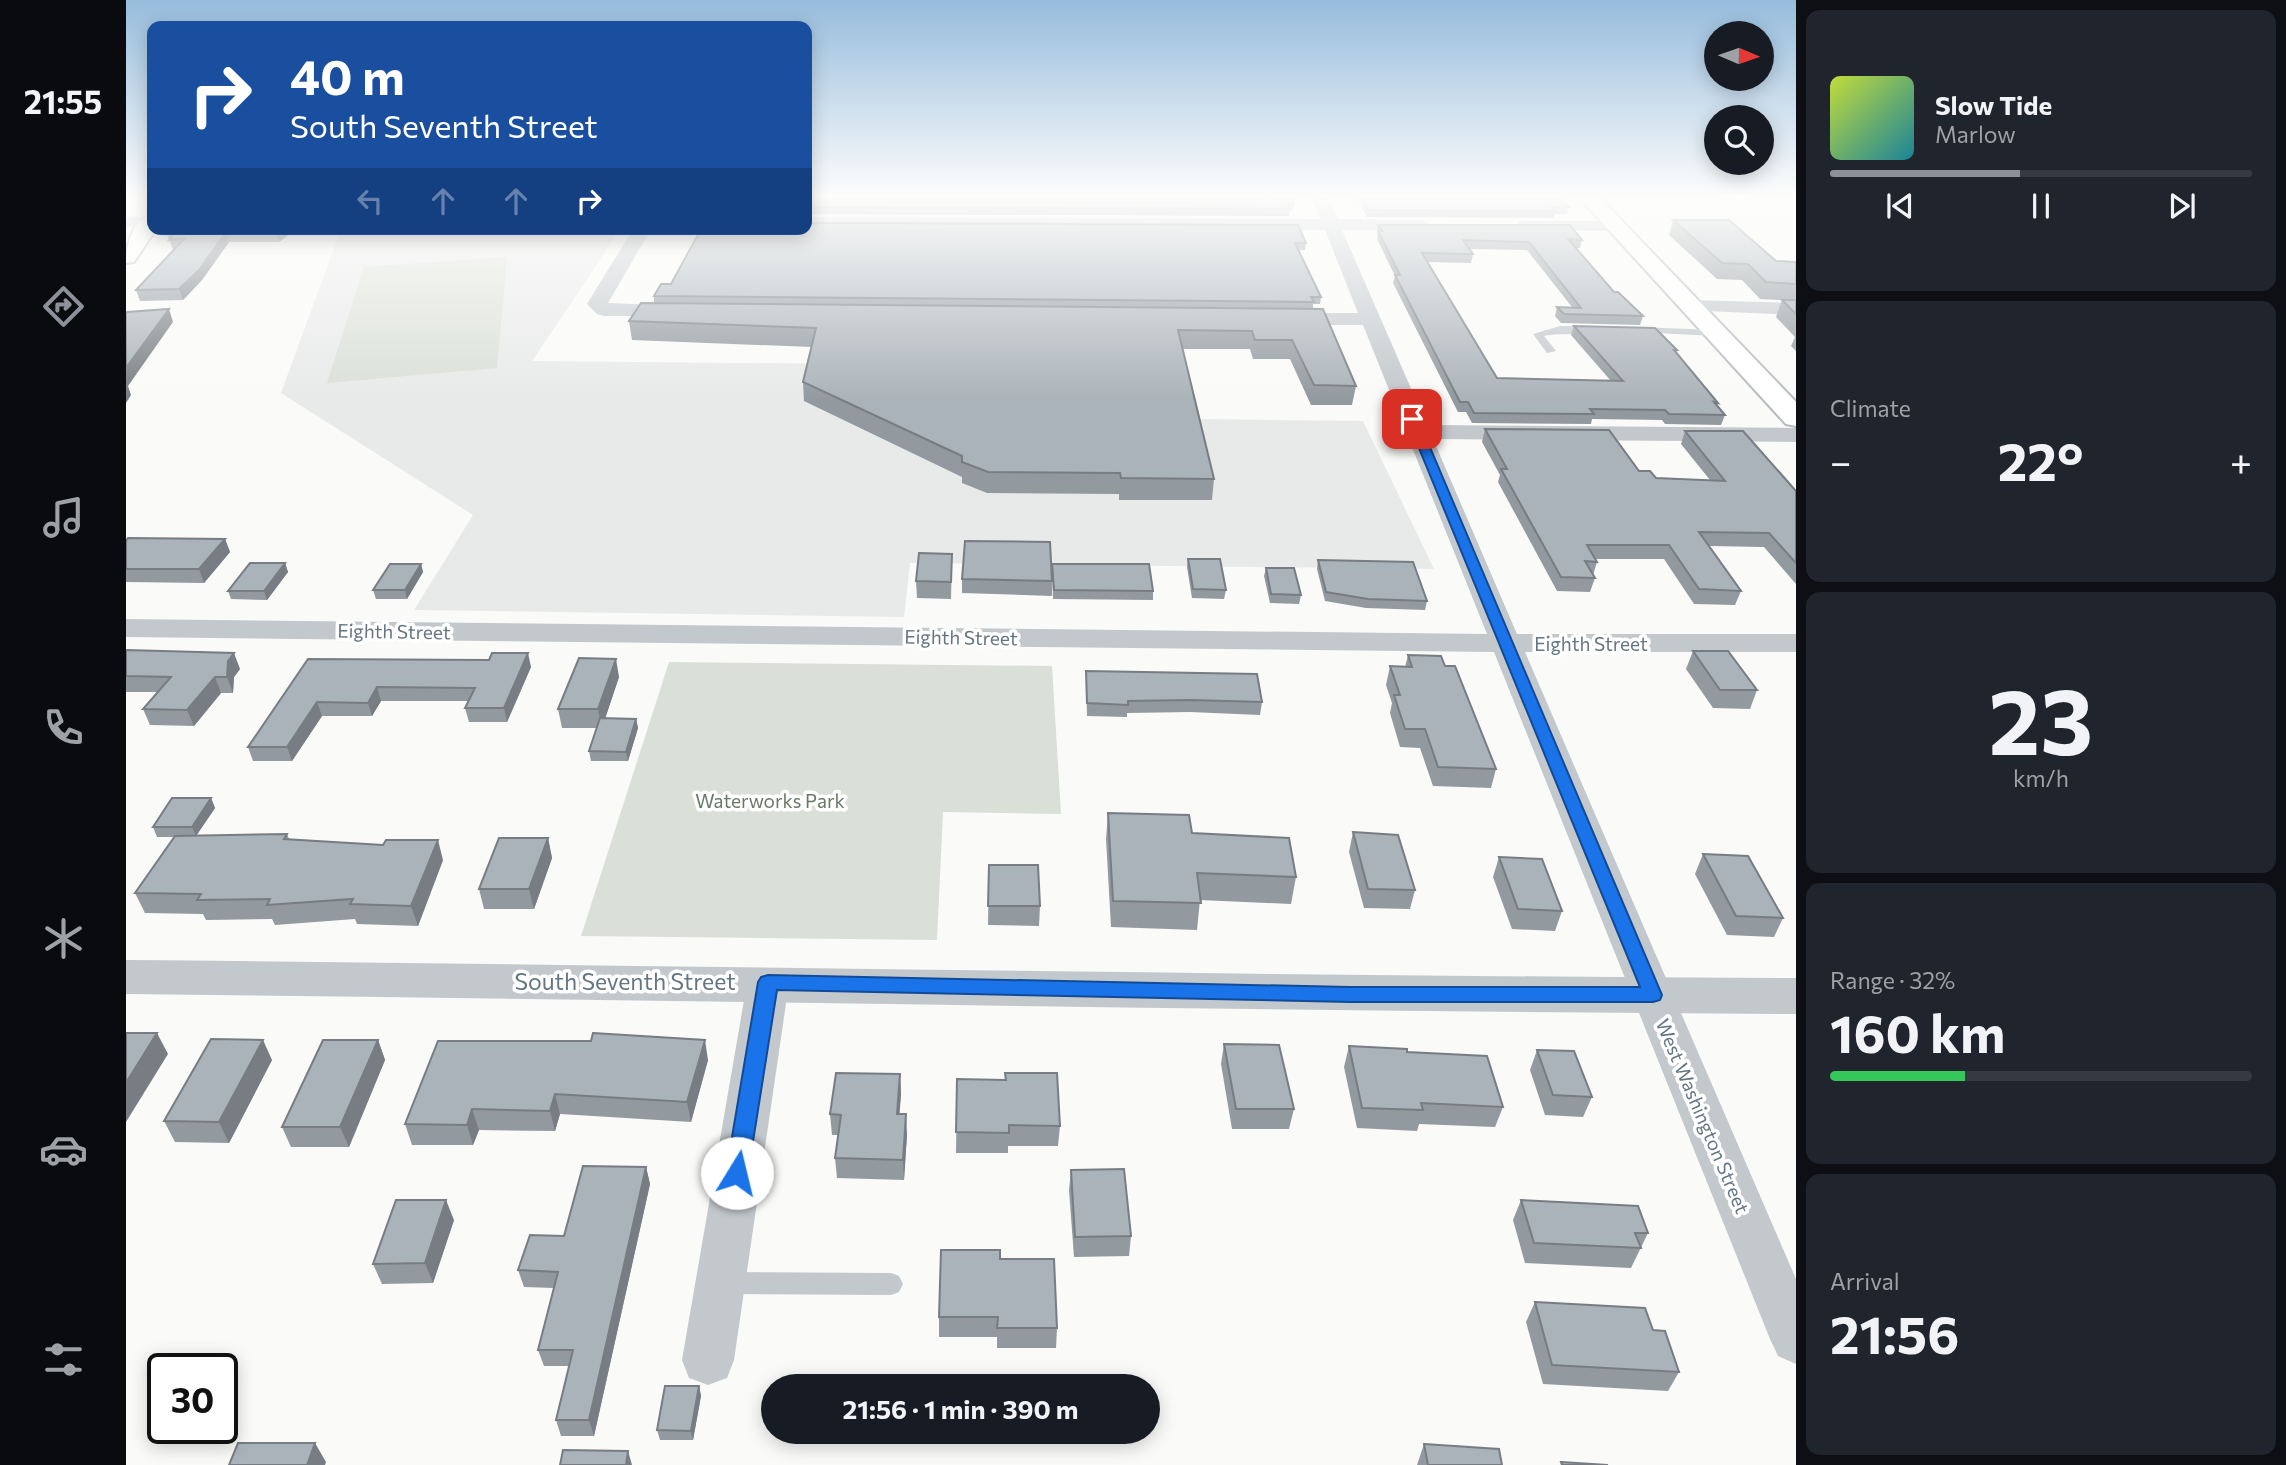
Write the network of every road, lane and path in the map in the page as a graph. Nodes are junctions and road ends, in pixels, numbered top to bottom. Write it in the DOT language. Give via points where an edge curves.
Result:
graph roads {
  1 [pos="621,263"];
  2 [pos="1348,263"];
  3 [pos="1652,263"];
  4 [pos="1691,306"];
  5 [pos="1796,309"];
  6 [pos="696,312"];
  7 [pos="1266,319"];
  8 [pos="1371,319"];
  9 [pos="1611,330"];
  10 [pos="1624,330"];
  11 [pos="1716,333"];
  12 [pos="1550,351"];
  13 [pos="1791,408"];
  14 [pos="1418,432"];
  15 [pos="1796,435"];
  16 [pos="126,628"];
  17 [pos="1506,643"];
  18 [pos="1796,643"];
  19 [pos="126,976"];
  20 [pos="768,982"];
  21 [pos="1653,995"];
  22 [pos="1796,996"];
  23 [pos="720,1283"];
  24 [pos="891,1284"];
  25 [pos="1796,1339"];
  26 [pos="708,1360"];
  1 -- 6 [label="street" via="597,304 599,308"];
  2 -- 8 [label="street, West Washington Street"];
  3 -- 4 [label="main road"];
  4 -- 5 [label="street"];
  4 -- 11 [label="main road"];
  7 -- 8 [label="street"];
  8 -- 14 [label="street, West Washington Street"];
  9 -- 12 [label="lane" via="1560,329 1538,334"];
  10 -- 11 [label="lane"];
  11 -- 13 [label="main road"];
  14 -- 15 [label="street"];
  14 -- 17 [label="street, West Washington Street"];
  16 -- 17 [label="street, Eighth Street"];
  17 -- 18 [label="street, Eighth Street"];
  17 -- 21 [label="street, West Washington Street"];
  19 -- 20 [label="street, South Seventh Street"];
  20 -- 21 [label="street, South Seventh Street" via="1350,995"];
  20 -- 23 [label="street"];
  21 -- 22 [label="street, South Seventh Street"];
  21 -- 25 [label="street, West Washington Street"];
  23 -- 24 [label="lane"];
  23 -- 26 [label="street"];
}
